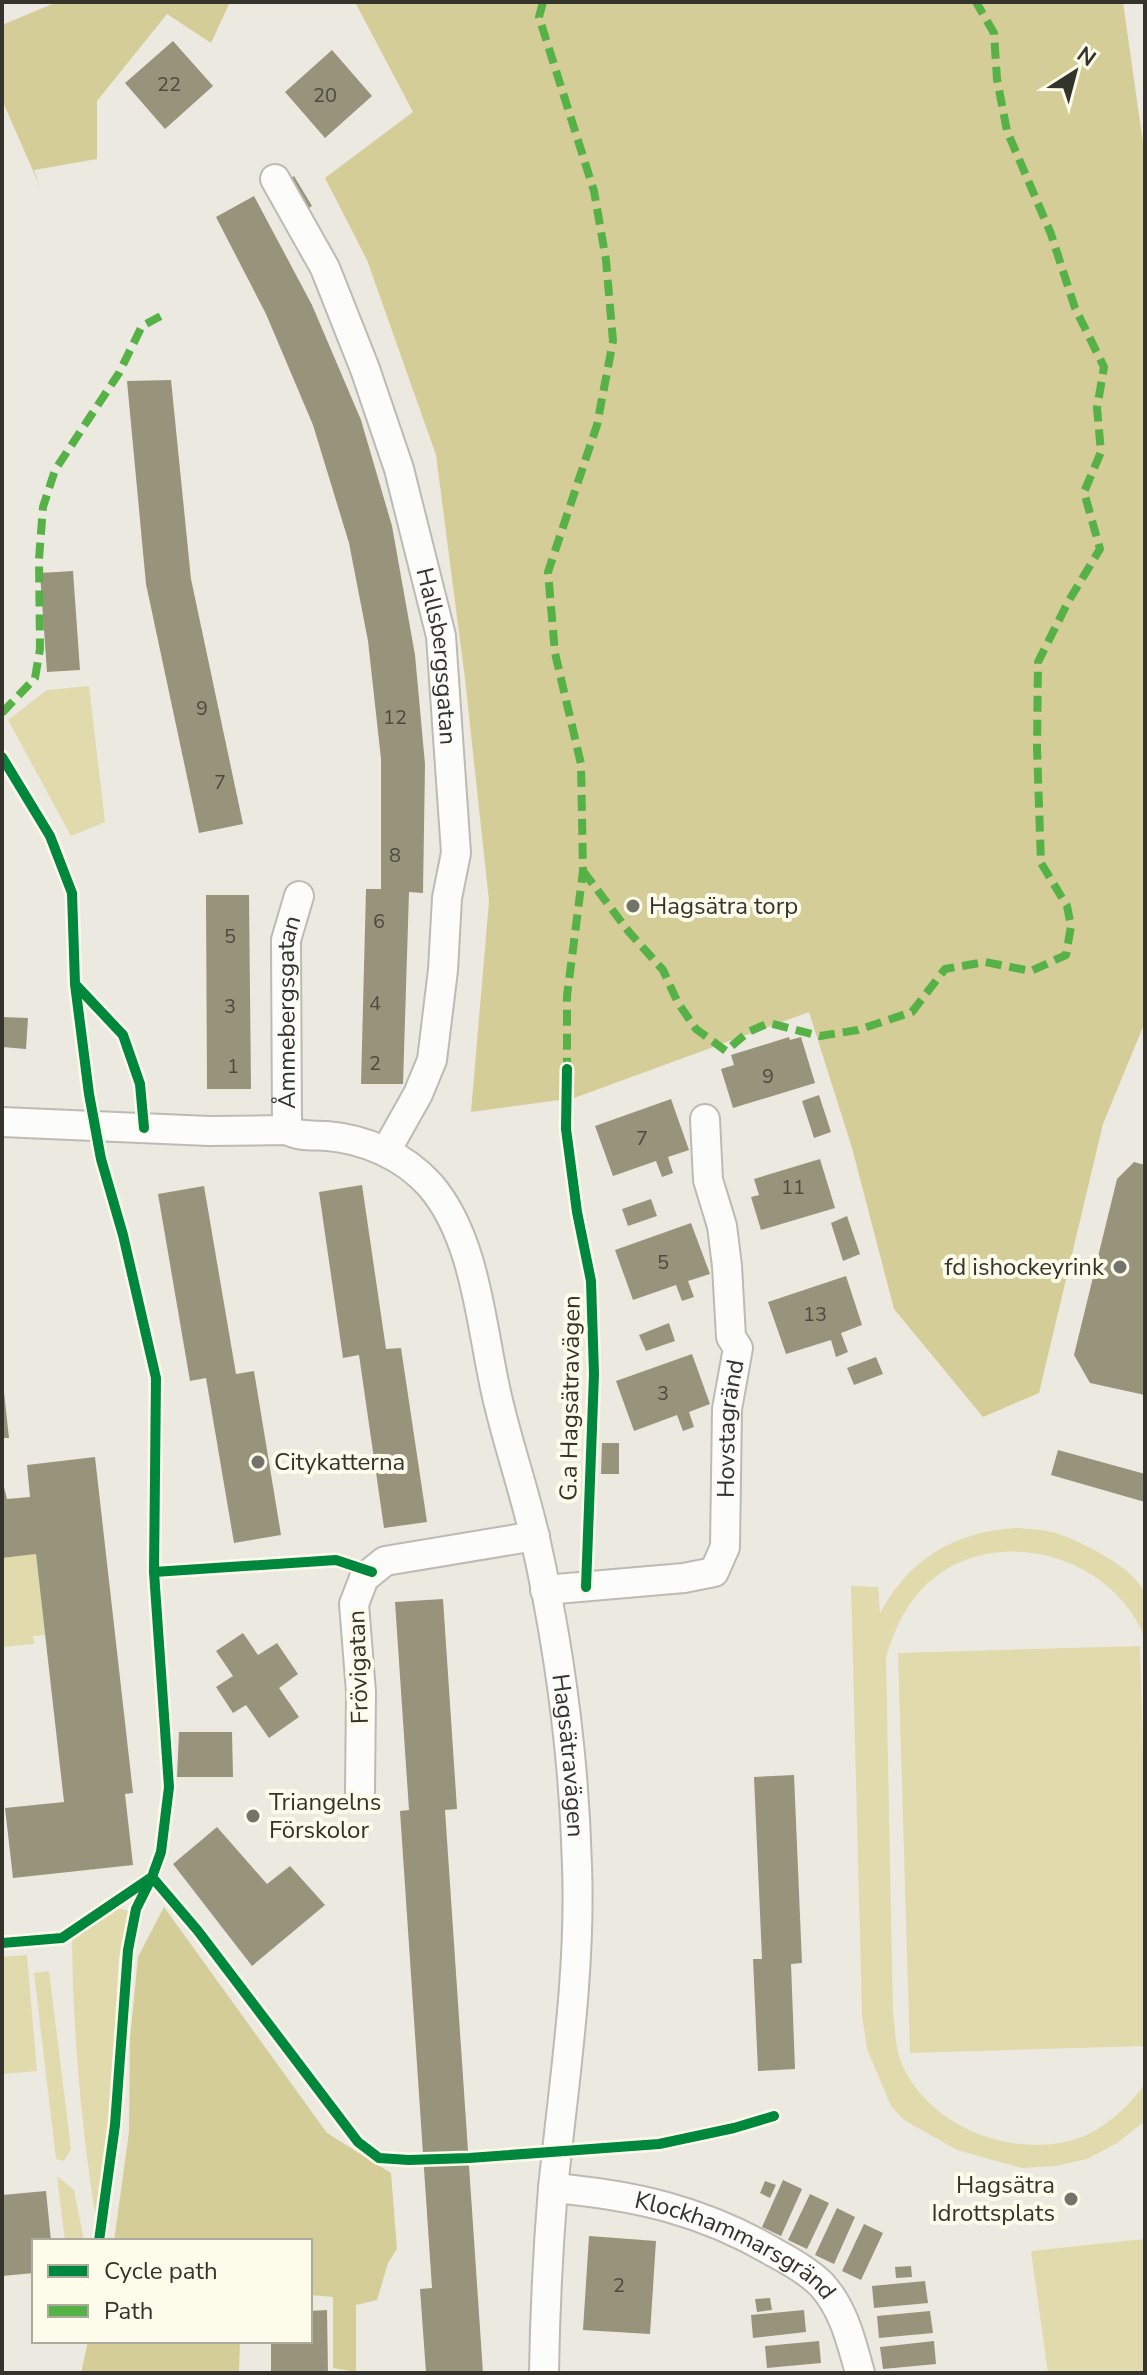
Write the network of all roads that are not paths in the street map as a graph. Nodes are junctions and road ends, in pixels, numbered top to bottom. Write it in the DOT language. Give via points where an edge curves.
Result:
graph roads {
  1 [pos="275,179"];
  2 [pos="299,896"];
  3 [pos="705,1119"];
  4 [pos="2,1122"];
  5 [pos="287,1130"];
  6 [pos="397,1158"];
  7 [pos="535,1536"];
  8 [pos="545,1590"];
  9 [pos="360,1792"];
  10 [pos="553,2188"];
  11 [pos="544,2373"];
  12 [pos="860,2373"];
  1 -- 6 [label="street, Hallsbergsgatan" via="325,268 365,369 399,469 441,636 456,853 432,1060"];
  2 -- 5 [label="street, Åmmebergsgatan" via="286,940"];
  3 -- 8 [label="street, Hovstagränd" via="708,1180 722,1226 731,1337 738,1348 727,1409 725,1547 714,1572"];
  4 -- 5 [label="street"];
  5 -- 6 [label="street" via="357,1141"];
  6 -- 7 [label="street, Hagsätravägen" via="428,1183 457,1228"];
  7 -- 8 [label="street, Hagsätravägen"];
  7 -- 9 [label="street, Frövigatan" via="385,1561 364,1578 354,1604 361,1692"];
  8 -- 10 [label="street, Hagsätravägen" via="569,1757 577,1869 575,1976"];
  10 -- 11 [label="street, Hagsätravägen"];
  10 -- 12 [label="street, Klockhammarsgränd" via="610,2193 684,2210 744,2234 788,2260 820,2284 846,2322"];
}
